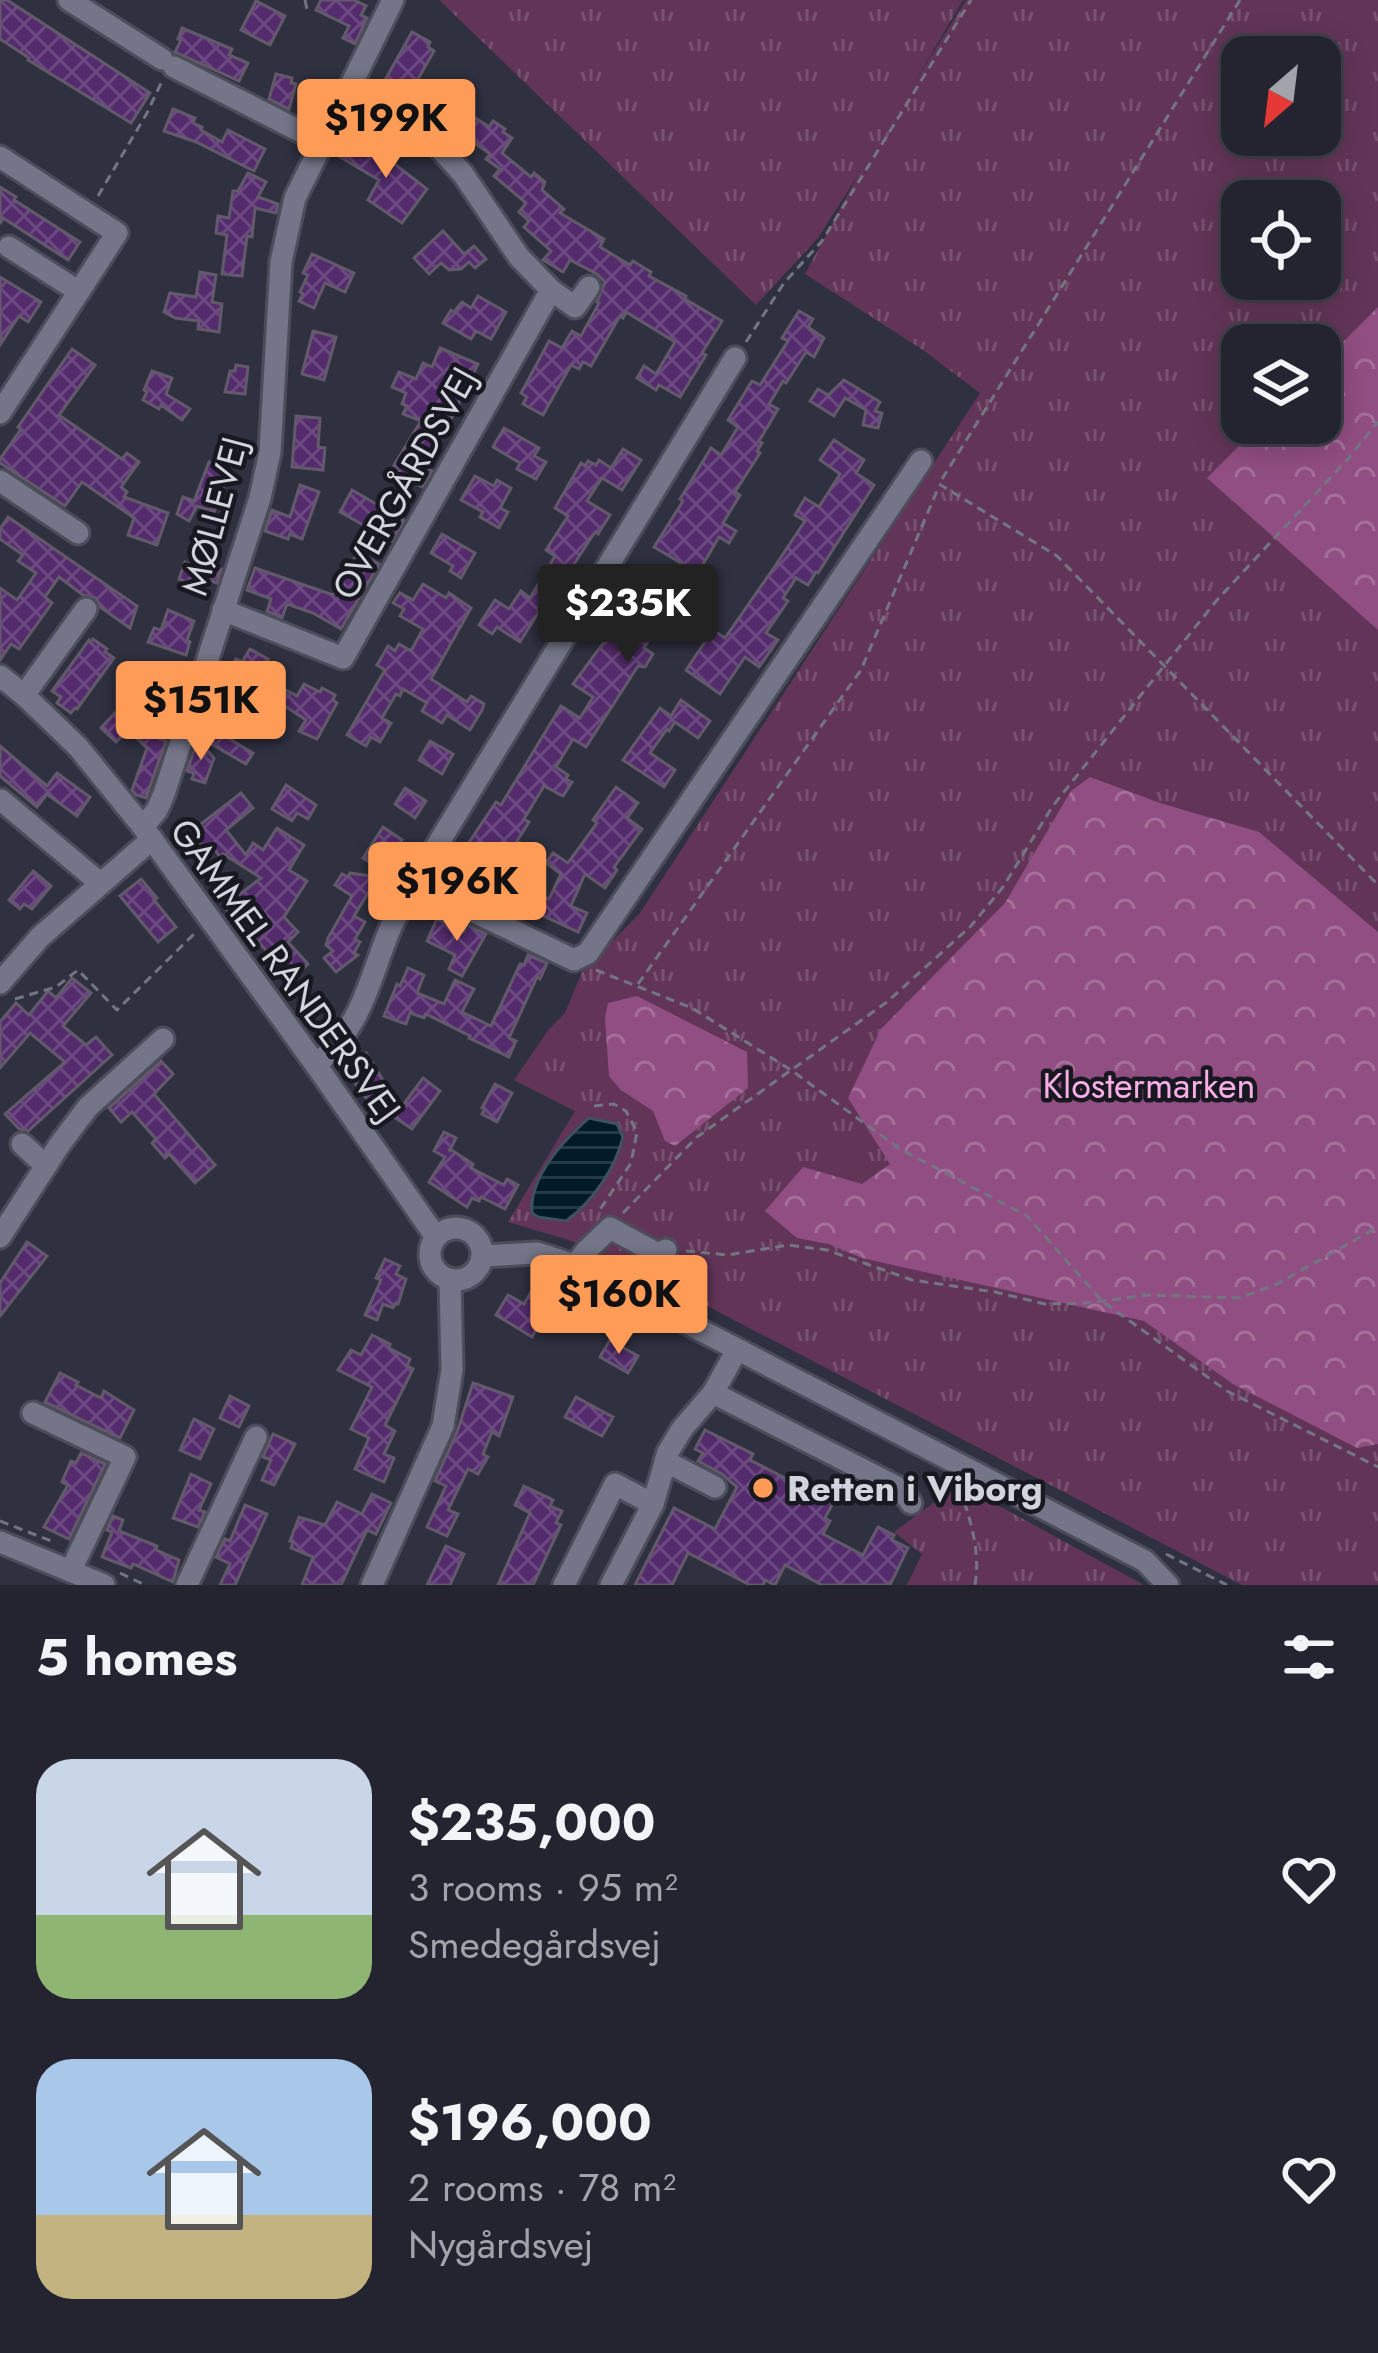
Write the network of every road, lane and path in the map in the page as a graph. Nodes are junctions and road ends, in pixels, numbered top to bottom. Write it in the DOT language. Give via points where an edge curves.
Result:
graph roads {
  1 [pos="69,0"];
  2 [pos="305,0"];
  3 [pos="393,0"];
  4 [pos="970,0"];
  5 [pos="1240,0"];
  6 [pos="308,14"];
  7 [pos="168,65"];
  8 [pos="350,91"];
  9 [pos="321,142"];
  10 [pos="0,157"];
  11 [pos="88,213"];
  12 [pos="9,248"];
  13 [pos="589,287"];
  14 [pos="551,290"];
  15 [pos="78,291"];
  16 [pos="735,358"];
  17 [pos="0,413"];
  18 [pos="1378,422"];
  19 [pos="921,461"];
  20 [pos="0,481"];
  21 [pos="939,484"];
  22 [pos="79,533"];
  23 [pos="86,610"];
  24 [pos="223,610"];
  25 [pos="1164,666"];
  26 [pos="0,676"];
  27 [pos="24,695"];
  28 [pos="1,800"];
  29 [pos="148,833"];
  30 [pos="414,883"];
  31 [pos="100,884"];
  32 [pos="1378,885"];
  33 [pos="210,919"];
  34 [pos="574,960"];
  35 [pos="637,986"];
  36 [pos="8,992"];
  37 [pos="163,1039"];
  38 [pos="316,1065"];
  39 [pos="791,1070"];
  40 [pos="594,1106"];
  41 [pos="22,1144"];
  42 [pos="46,1166"];
  43 [pos="604,1220"];
  44 [pos="1378,1227"];
  45 [pos="0,1237"];
  46 [pos="436,1237"];
  47 [pos="666,1250"];
  48 [pos="482,1256"];
  49 [pos="575,1265"];
  50 [pos="450,1279"];
  51 [pos="1102,1301"];
  52 [pos="737,1350"];
  53 [pos="712,1393"];
  54 [pos="33,1413"];
  55 [pos="256,1437"];
  56 [pos="665,1461"];
  57 [pos="1378,1467"];
  58 [pos="953,1476"];
  59 [pos="715,1487"];
  60 [pos="911,1503"];
  61 [pos="653,1504"];
  62 [pos="0,1542"];
  63 [pos="1188,1565"];
  64 [pos="71,1570"];
  65 [pos="104,1585"];
  66 [pos="187,1585"];
  67 [pos="372,1585"];
  68 [pos="564,1585"];
  69 [pos="611,1585"];
  70 [pos="975,1585"];
  71 [pos="1168,1585"];
  72 [pos="1227,1585"];
  1 -- 7 [label="street"];
  2 -- 6 [label="path"];
  3 -- 8 [label="street, MØLLEVEJ"];
  4 -- 16 [label="path" via="822,242"];
  5 -- 21 [label="path"];
  7 -- 9 [label="street"];
  7 -- 11 [label="path"];
  8 -- 9 [label="street, MØLLEVEJ"];
  8 -- 14 [label="street" via="436,144"];
  9 -- 24 [label="street, MØLLEVEJ" via="296,198 281,262 270,452"];
  10 -- 11 [label="street"];
  11 -- 15 [label="street" via="117,232"];
  12 -- 15 [label="street"];
  13 -- 14 [label="street" via="575,308"];
  14 -- 24 [label="street, OVERGÅRDSVEJ" via="344,658"];
  15 -- 17 [label="street"];
  16 -- 30 [label="street"];
  18 -- 25 [label="path"];
  19 -- 34 [label="street" via="588,953"];
  20 -- 22 [label="street"];
  21 -- 25 [label="path" via="1058,556"];
  21 -- 35 [label="path" via="861,670"];
  23 -- 27 [label="street"];
  24 -- 29 [label="street, MØLLEVEJ"];
  25 -- 32 [label="path"];
  25 -- 39 [label="path" via="971,926 887,1002"];
  26 -- 27 [label="street, GAMMEL RANDERSVEJ"];
  27 -- 29 [label="street, GAMMEL RANDERSVEJ"];
  28 -- 31 [label="street"];
  29 -- 31 [label="street"];
  29 -- 33 [label="street, GAMMEL RANDERSVEJ"];
  30 -- 34 [label="street"];
  30 -- 38 [label="street" via="368,994"];
  31 -- 36 [label="street" via="40,937"];
  33 -- 36 [label="path" via="117,1010 78,970 56,987"];
  33 -- 38 [label="street, GAMMEL RANDERSVEJ"];
  34 -- 35 [label="path"];
  35 -- 39 [label="path" via="692,1008"];
  37 -- 42 [label="street" via="88,1107"];
  38 -- 46 [label="street, GAMMEL RANDERSVEJ"];
  39 -- 43 [label="path" via="697,1136"];
  39 -- 51 [label="path" via="900,1149 1027,1216"];
  40 -- 43 [label="path" via="626,1111 637,1132"];
  41 -- 42 [label="street"];
  42 -- 45 [label="street"];
  43 -- 47 [label="street" via="658,1253"];
  43 -- 49 [label="street"];
  44 -- 51 [label="path" via="1240,1298"];
  46 -- 48 [label="street" via="463,1228 479,1240"];
  46 -- 50 [label="street" via="434,1267"];
  47 -- 51 [label="path" via="728,1255 788,1244 912,1280 1045,1304"];
  48 -- 49 [label="street" via="538,1253"];
  48 -- 50 [label="street" via="473,1273"];
  49 -- 52 [label="street"];
  50 -- 67 [label="street" via="452,1370 443,1426"];
  51 -- 57 [label="path" via="1226,1391"];
  52 -- 53 [label="street"];
  52 -- 71 [label="street" via="1145,1561"];
  53 -- 56 [label="street"];
  53 -- 60 [label="street" via="901,1489"];
  54 -- 64 [label="street" via="124,1457"];
  55 -- 66 [label="street"];
  56 -- 59 [label="street"];
  56 -- 61 [label="street"];
  58 -- 70 [label="path" via="976,1547"];
  61 -- 68 [label="street" via="615,1484"];
  61 -- 69 [label="street"];
  62 -- 64 [label="street"];
  63 -- 72 [label="path"];
  64 -- 65 [label="street"];
}
